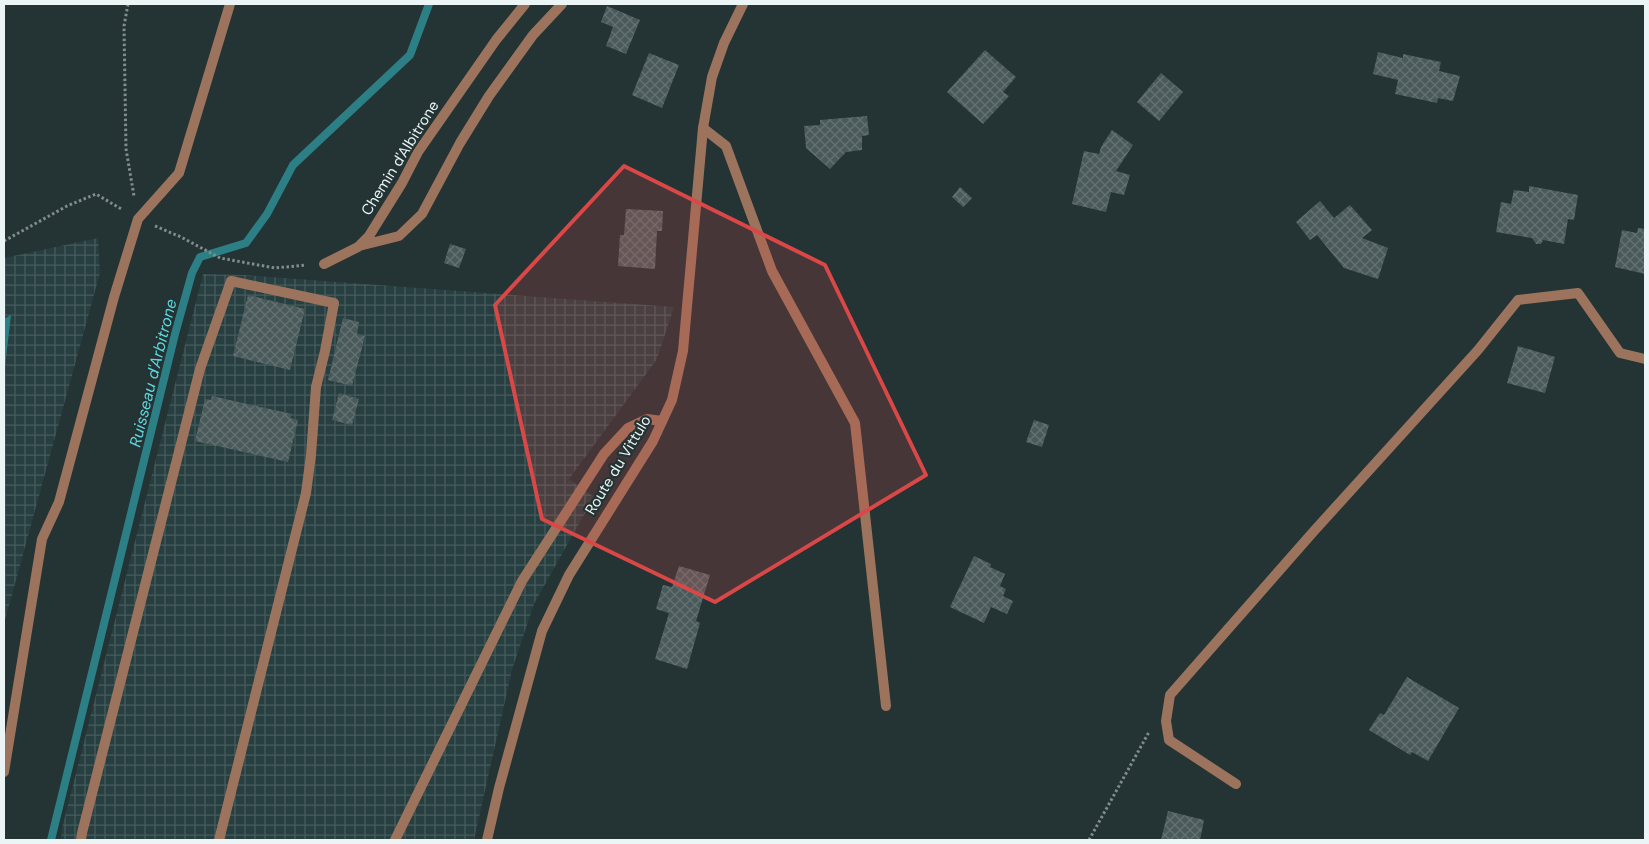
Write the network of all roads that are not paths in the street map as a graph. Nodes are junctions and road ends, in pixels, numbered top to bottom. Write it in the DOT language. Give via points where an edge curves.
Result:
graph roads {
  1 [pos="230,4"];
  2 [pos="525,4"];
  3 [pos="562,4"];
  4 [pos="743,4"];
  5 [pos="703,128"];
  6 [pos="358,247"];
  7 [pos="324,264"];
  8 [pos="1645,359"];
  9 [pos="662,421"];
  10 [pos="886,706"];
  11 [pos="4,772"];
  12 [pos="1236,784"];
  13 [pos="81,840"];
  14 [pos="219,840"];
  15 [pos="395,840"];
  16 [pos="487,840"];
  1 -- 11 [label="street" via="179,173 138,219 59,502 42,539"];
  2 -- 6 [label="street, Chemin d'Albitrone" via="424,144 381,219"];
  3 -- 6 [label="street" via="533,36 489,96 422,214 400,236"];
  4 -- 5 [label="street, Route du Vittulo" via="712,77"];
  5 -- 9 [label="street, Route du Vittulo" via="684,351 672,400"];
  5 -- 10 [label="street" via="726,146 772,271 856,423"];
  6 -- 7 [label="street, Chemin d'Albitrone"];
  8 -- 12 [label="street" via="1620,352 1578,293 1518,300 1478,350 1170,695 1166,721 1169,740"];
  9 -- 15 [label="street" via="646,419 628,428 604,454 537,557 522,581"];
  9 -- 16 [label="street, Route du Vittulo" via="653,441 569,575 542,632"];
  13 -- 14 [label="street" via="200,368 231,281 334,303 316,388 306,493"];
}
